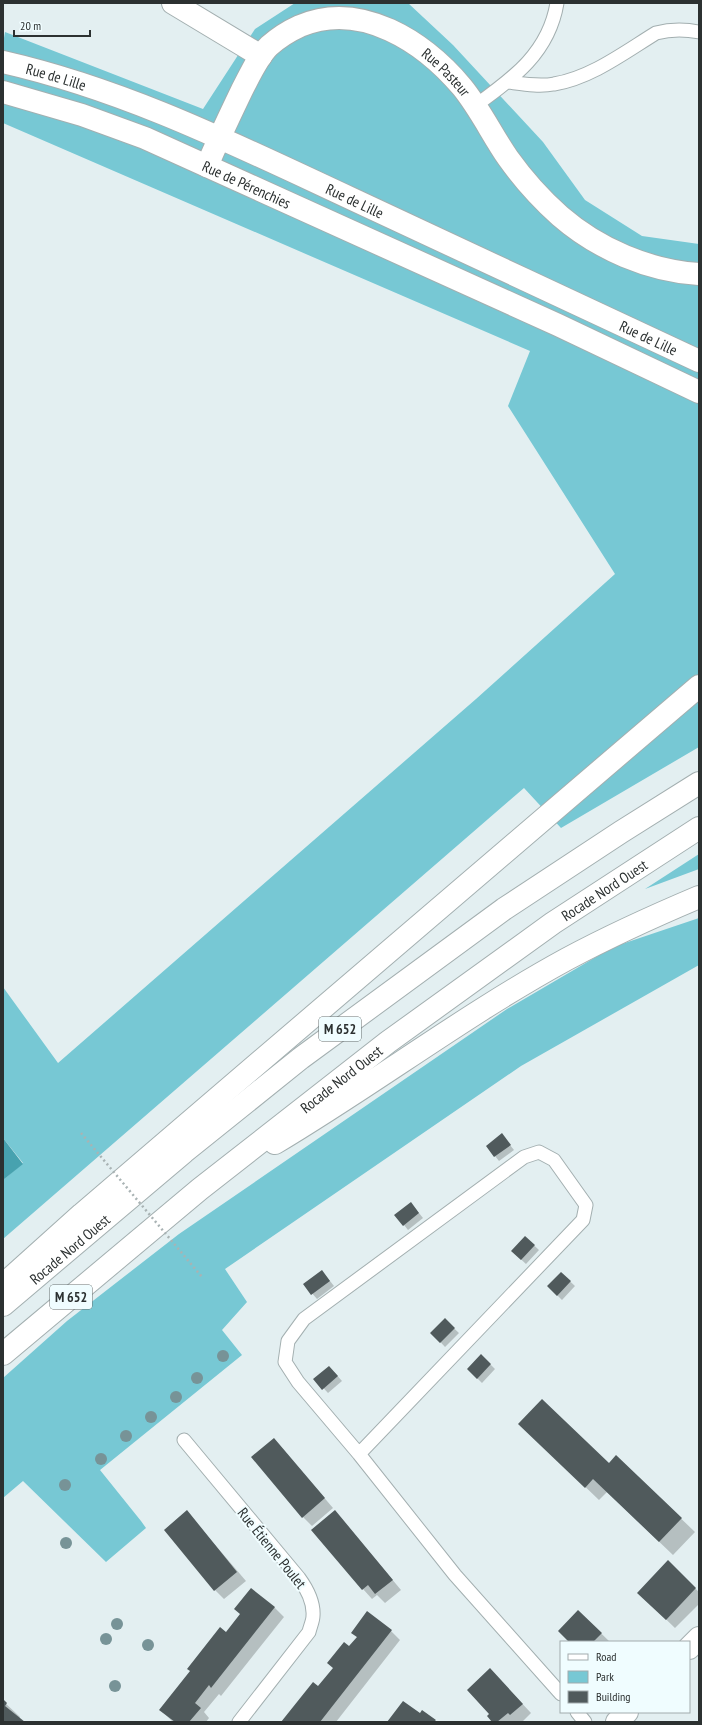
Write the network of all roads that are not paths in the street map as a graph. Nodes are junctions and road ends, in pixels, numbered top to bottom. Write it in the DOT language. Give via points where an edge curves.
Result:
graph roads {
  1 [pos="174,3"];
  2 [pos="557,3"];
  3 [pos="699,32"];
  4 [pos="261,56"];
  5 [pos="3,62"];
  6 [pos="508,82"];
  7 [pos="3,92"];
  8 [pos="476,105"];
  9 [pos="220,136"];
  10 [pos="207,166"];
  11 [pos="699,274"];
  12 [pos="485,291"];
  13 [pos="699,361"];
  14 [pos="699,392"];
  15 [pos="699,686"];
  16 [pos="699,783"];
  17 [pos="699,828"];
  18 [pos="699,897"];
  19 [pos="200,1189"];
  20 [pos="3,1286"];
  21 [pos="3,1305"];
  22 [pos="3,1354"];
  23 [pos="184,1440"];
  24 [pos="359,1454"];
  25 [pos="699,1638"];
  26 [pos="690,1647"];
  27 [pos="560,1693"];
  28 [pos="578,1713"];
  29 [pos="626,1713"];
  30 [pos="239,1722"];
  31 [pos="585,1722"];
  32 [pos="617,1722"];
  1 -- 4 [label="main road"];
  2 -- 6 [label="lane" via="548,35 530,60"];
  3 -- 6 [label="lane" via="678,29 656,33 602,67 554,84"];
  4 -- 8 [label="main road, Rue Pasteur" via="269,46 290,31 317,20 332,17 364,19 396,32 418,46 451,75"];
  4 -- 9 [label="main road, Rue Pasteur"];
  5 -- 9 [label="main road, Rue de Lille" via="106,91"];
  6 -- 8 [label="lane"];
  7 -- 10 [label="main road, Rue de Pérenchies" via="124,130"];
  8 -- 11 [label="main road, Rue Pasteur" via="518,171 561,216 592,238 629,258 670,270"];
  9 -- 10 [label="main road, Rue Pasteur"];
  9 -- 13 [label="main road, Rue de Lille"];
  10 -- 12 [label="main road, Rue de Pérenchies"];
  12 -- 14 [label="main road, Rue de Lille"];
  15 -- 20 [label="main road" via="82,1214"];
  16 -- 21 [label="main road, Rocade Nord Ouest / M 652" via="504,909 301,1058 184,1152"];
  17 -- 19 [label="main road, Rocade Nord Ouest / M 652" via="466,984 333,1083"];
  18 -- 19 [label="main road" via="560,963 477,1013 346,1100"];
  19 -- 22 [label="main road, Rocade Nord Ouest / M 652"];
  23 -- 30 [label="lane, Rue Étienne Poulet" via="299,1578 307,1589 311,1602 313,1616 309,1632"];
  24 -- 24 [label="lane" via="583,1220 586,1205 554,1160 539,1152 524,1157 304,1319 288,1341 285,1362 298,1382"];
  24 -- 27 [label="lane" via="455,1575"];
  25 -- 26 [label="main road"];
  28 -- 31 [label="lane"];
  29 -- 32 [label="main road"];
}
